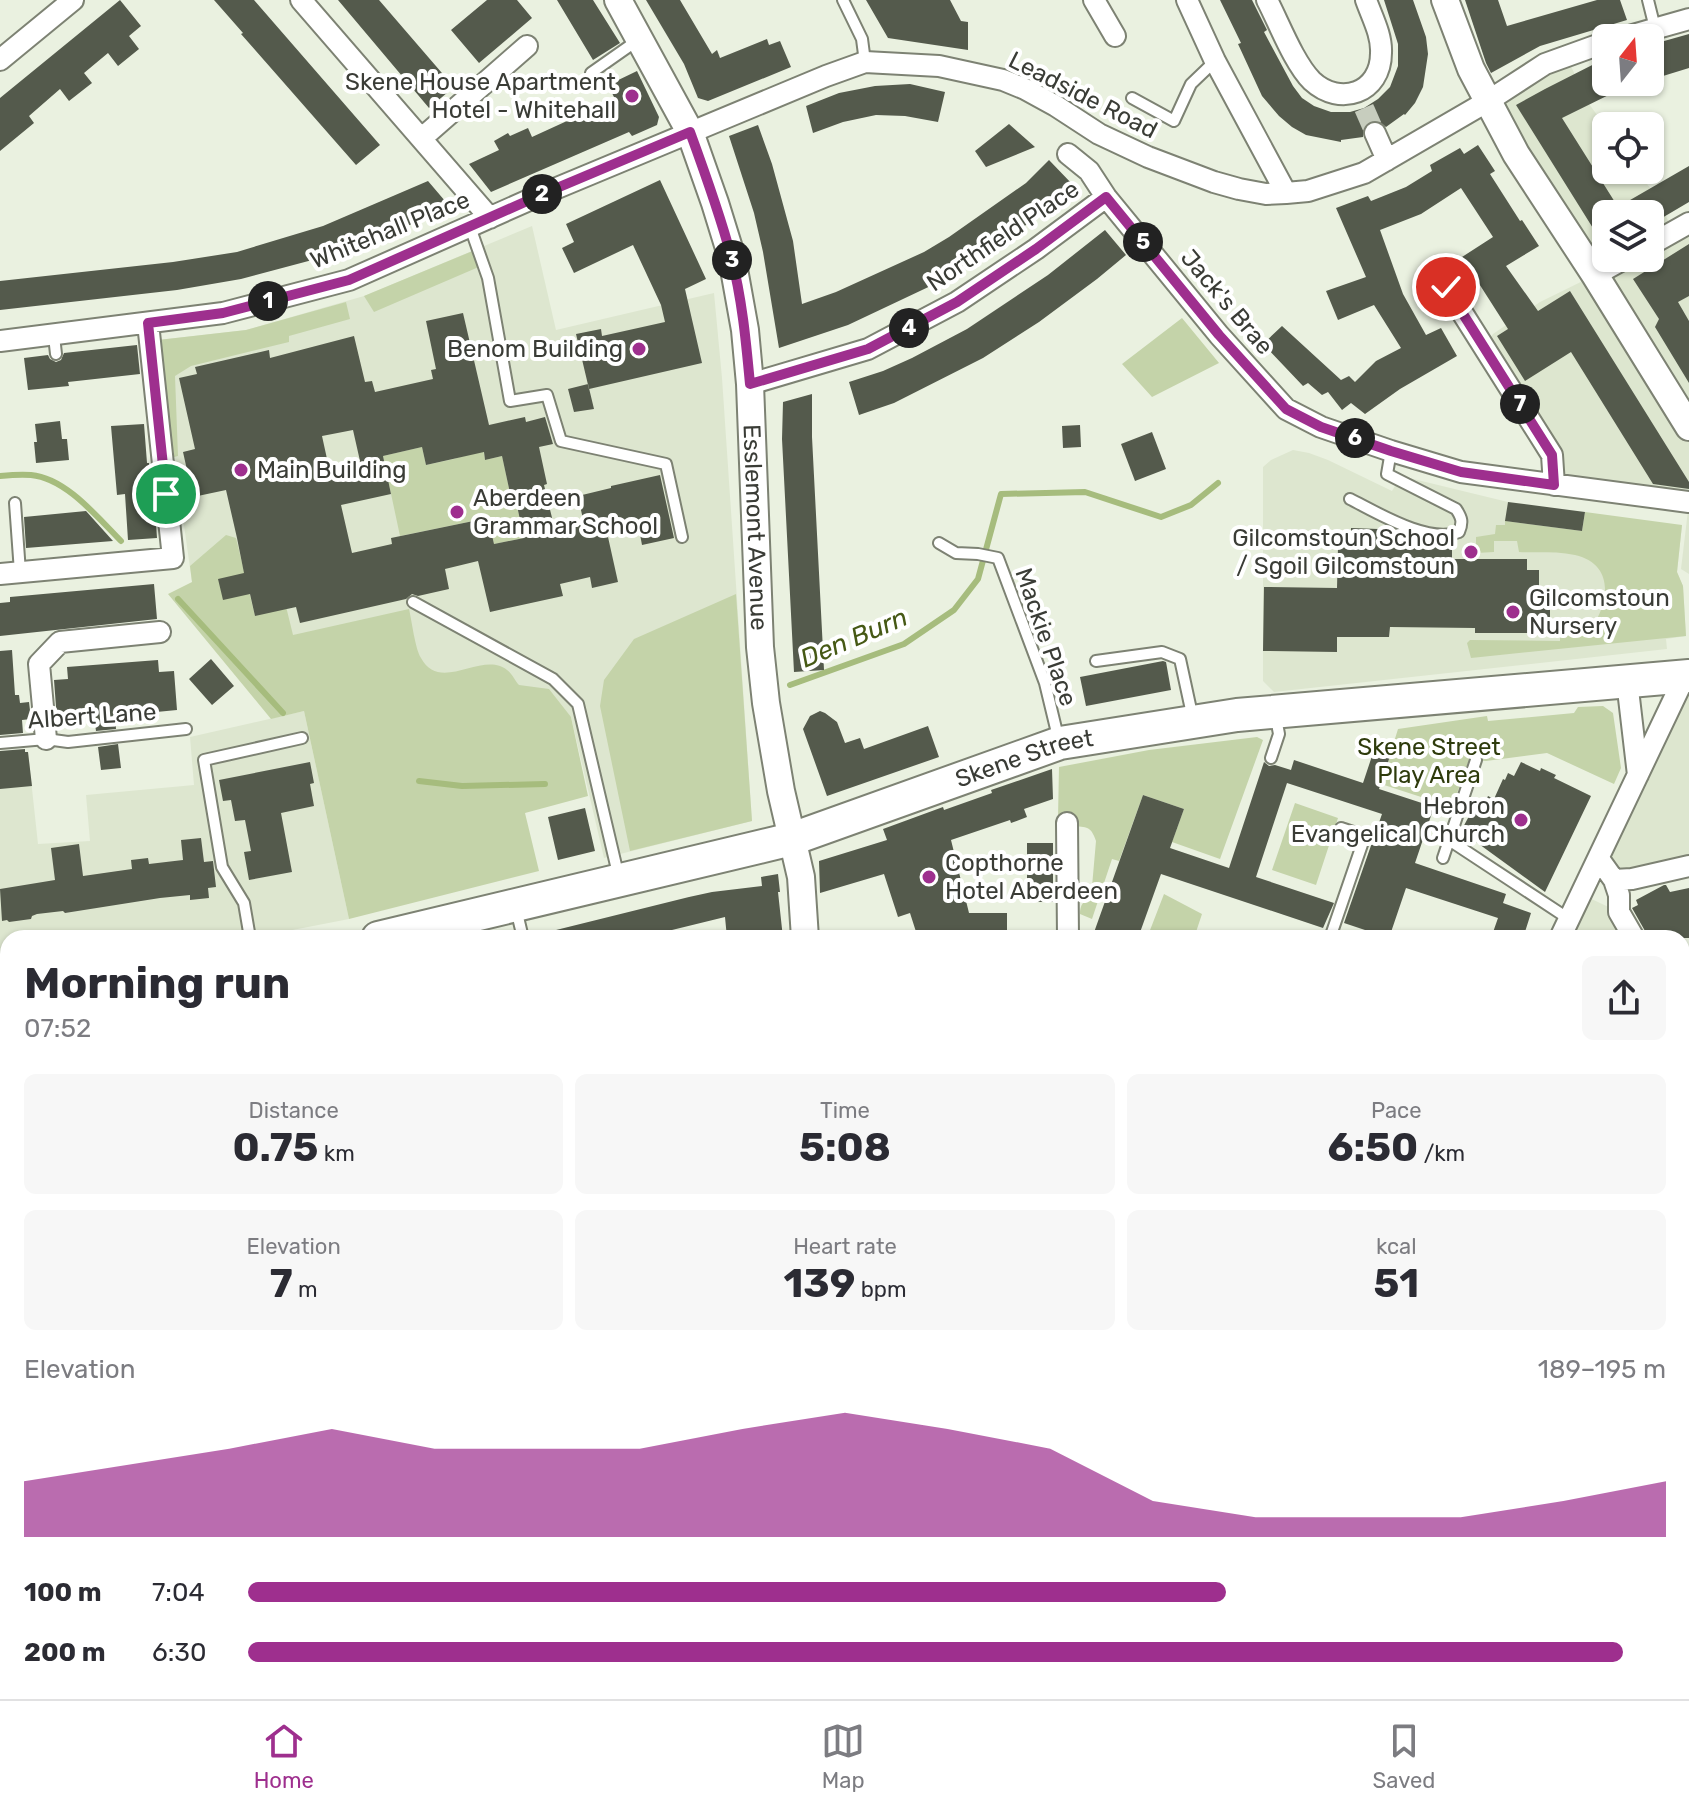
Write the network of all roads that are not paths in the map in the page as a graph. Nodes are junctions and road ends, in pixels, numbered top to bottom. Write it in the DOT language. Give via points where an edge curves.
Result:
graph roads {
  1 [pos="73,0"];
  2 [pos="301,0"];
  3 [pos="618,0"];
  4 [pos="843,0"];
  5 [pos="1094,0"];
  6 [pos="1187,0"];
  7 [pos="1267,0"];
  8 [pos="1366,0"];
  9 [pos="1445,0"];
  10 [pos="1648,0"];
  11 [pos="1689,19"];
  12 [pos="1654,24"];
  13 [pos="1664,26"];
  14 [pos="1115,36"];
  15 [pos="640,39"];
  16 [pos="527,46"];
  17 [pos="1592,47"];
  18 [pos="0,60"];
  19 [pos="1215,61"];
  20 [pos="865,62"];
  21 [pos="591,73"];
  22 [pos="1132,98"];
  23 [pos="1488,101"];
  24 [pos="690,132"];
  25 [pos="1375,133"];
  26 [pos="422,138"];
  27 [pos="1068,154"];
  28 [pos="1387,160"];
  29 [pos="1286,193"];
  30 [pos="1106,197"];
  31 [pos="490,218"];
  32 [pos="1689,223"];
  33 [pos="470,227"];
  34 [pos="1664,237"];
  35 [pos="1600,272"];
  36 [pos="1595,275"];
  37 [pos="1446,287"];
  38 [pos="148,323"];
  39 [pos="0,341"];
  40 [pos="750,384"];
  41 [pos="1689,427"];
  42 [pos="1391,451"];
  43 [pos="1554,485"];
  44 [pos="1350,499"];
  45 [pos="1689,502"];
  46 [pos="15,503"];
  47 [pos="682,537"];
  48 [pos="939,543"];
  49 [pos="10,574"];
  50 [pos="413,602"];
  51 [pos="160,632"];
  52 [pos="1096,661"];
  53 [pos="1687,676"];
  54 [pos="1627,681"];
  55 [pos="1275,711"];
  56 [pos="1194,721"];
  57 [pos="186,729"];
  58 [pos="302,738"];
  59 [pos="46,739"];
  60 [pos="0,743"];
  61 [pos="1060,743"];
  62 [pos="1271,758"];
  63 [pos="1476,760"];
  64 [pos="1638,775"];
  65 [pos="1067,823"];
  66 [pos="1341,828"];
  67 [pos="792,839"];
  68 [pos="1449,840"];
  69 [pos="1443,858"];
  70 [pos="1599,859"];
  71 [pos="1689,866"];
  72 [pos="620,880"];
  73 [pos="1614,880"];
  74 [pos="1581,894"];
  75 [pos="515,904"];
  76 [pos="1619,912"];
  77 [pos="1564,929"];
  78 [pos="249,930"];
  79 [pos="410,930"];
  80 [pos="521,930"];
  81 [pos="804,930"];
  82 [pos="1068,930"];
  83 [pos="1333,930"];
  84 [pos="1629,930"];
  1 -- 18 [label="street"];
  2 -- 26 [label="street"];
  3 -- 15 [label="street, Esslemont Avenue"];
  4 -- 20 [label="lane" via="862,39"];
  5 -- 14 [label="street"];
  6 -- 19 [label="street"];
  7 -- 8 [label="street" via="1310,79 1360,100 1381,57"];
  9 -- 23 [label="street"];
  10 -- 12 [label="lane"];
  11 -- 13 [label="street"];
  15 -- 21 [label="lane"];
  15 -- 24 [label="street, Esslemont Avenue"];
  16 -- 26 [label="street"];
  17 -- 23 [label="street, Leadside Road" via="1545,64"];
  19 -- 22 [label="lane" via="1191,84 1174,121"];
  19 -- 29 [label="street"];
  20 -- 24 [label="street, Leadside Road"];
  20 -- 29 [label="street, Leadside Road" via="939,66 1003,80 1148,157 1239,189"];
  23 -- 28 [label="street, Leadside Road"];
  23 -- 36 [label="street"];
  24 -- 31 [label="street, Whitehall Place"];
  24 -- 40 [label="street, Esslemont Avenue" via="732,258"];
  25 -- 28 [label="street"];
  26 -- 31 [label="street"];
  27 -- 30 [label="street, Jack's Brae" via="1089,171"];
  28 -- 29 [label="street, Leadside Road" via="1326,187"];
  30 -- 40 [label="street, Northfield Place" via="957,302 868,349"];
  30 -- 42 [label="street, Jack's Brae" via="1286,409"];
  31 -- 33 [label="street, Whitehall Place"];
  32 -- 34 [label="street"];
  33 -- 38 [label="street, Whitehall Place" via="349,280 223,313"];
  33 -- 47 [label="lane" via="488,278 510,401 547,395 561,441 666,464"];
  35 -- 36 [label="street"];
  36 -- 41 [label="street"];
  37 -- 43 [label="street" via="1552,455"];
  38 -- 39 [label="street, Whitehall Place" via="55,345"];
  38 -- 49 [label="street" via="152,431 173,558"];
  40 -- 67 [label="street, Esslemont Avenue" via="762,661"];
  42 -- 43 [label="street" via="1461,472"];
  42 -- 44 [label="lane" via="1387,474 1456,509 1462,517 1459,532 1414,529"];
  43 -- 45 [label="street"];
  46 -- 49 [label="lane"];
  48 -- 61 [label="lane, Mackie Place" via="956,553 998,558 1045,683"];
  50 -- 72 [label="lane" via="553,679 578,704"];
  51 -- 59 [label="street" via="60,642 39,664"];
  52 -- 56 [label="lane" via="1162,652 1180,659"];
  53 -- 54 [label="main road, Skene Street"];
  53 -- 64 [label="street"];
  54 -- 55 [label="main road, Skene Street"];
  54 -- 64 [label="street"];
  55 -- 56 [label="main road, Skene Street"];
  55 -- 62 [label="lane" via="1279,734"];
  56 -- 61 [label="main road, Skene Street"];
  57 -- 59 [label="lane, Albert Lane" via="68,742"];
  58 -- 78 [label="lane" via="204,760 222,867 244,903"];
  59 -- 60 [label="lane, Albert Lane"];
  61 -- 67 [label="main road, Skene Street"];
  63 -- 68 [label="lane"];
  64 -- 70 [label="street"];
  65 -- 82 [label="street"];
  66 -- 83 [label="lane" via="1365,836"];
  67 -- 72 [label="main road, Skene Street"];
  67 -- 81 [label="street, Esslemont Avenue"];
  68 -- 69 [label="lane"];
  68 -- 77 [label="lane"];
  70 -- 73 [label="street"];
  70 -- 74 [label="street"];
  71 -- 73 [label="street"];
  72 -- 75 [label="main road, Skene Street"];
  73 -- 76 [label="street"];
  74 -- 76 [label="street"];
  74 -- 77 [label="street"];
  75 -- 79 [label="main road, Skene Street"];
  75 -- 80 [label="lane"];
  76 -- 84 [label="street"];
}
